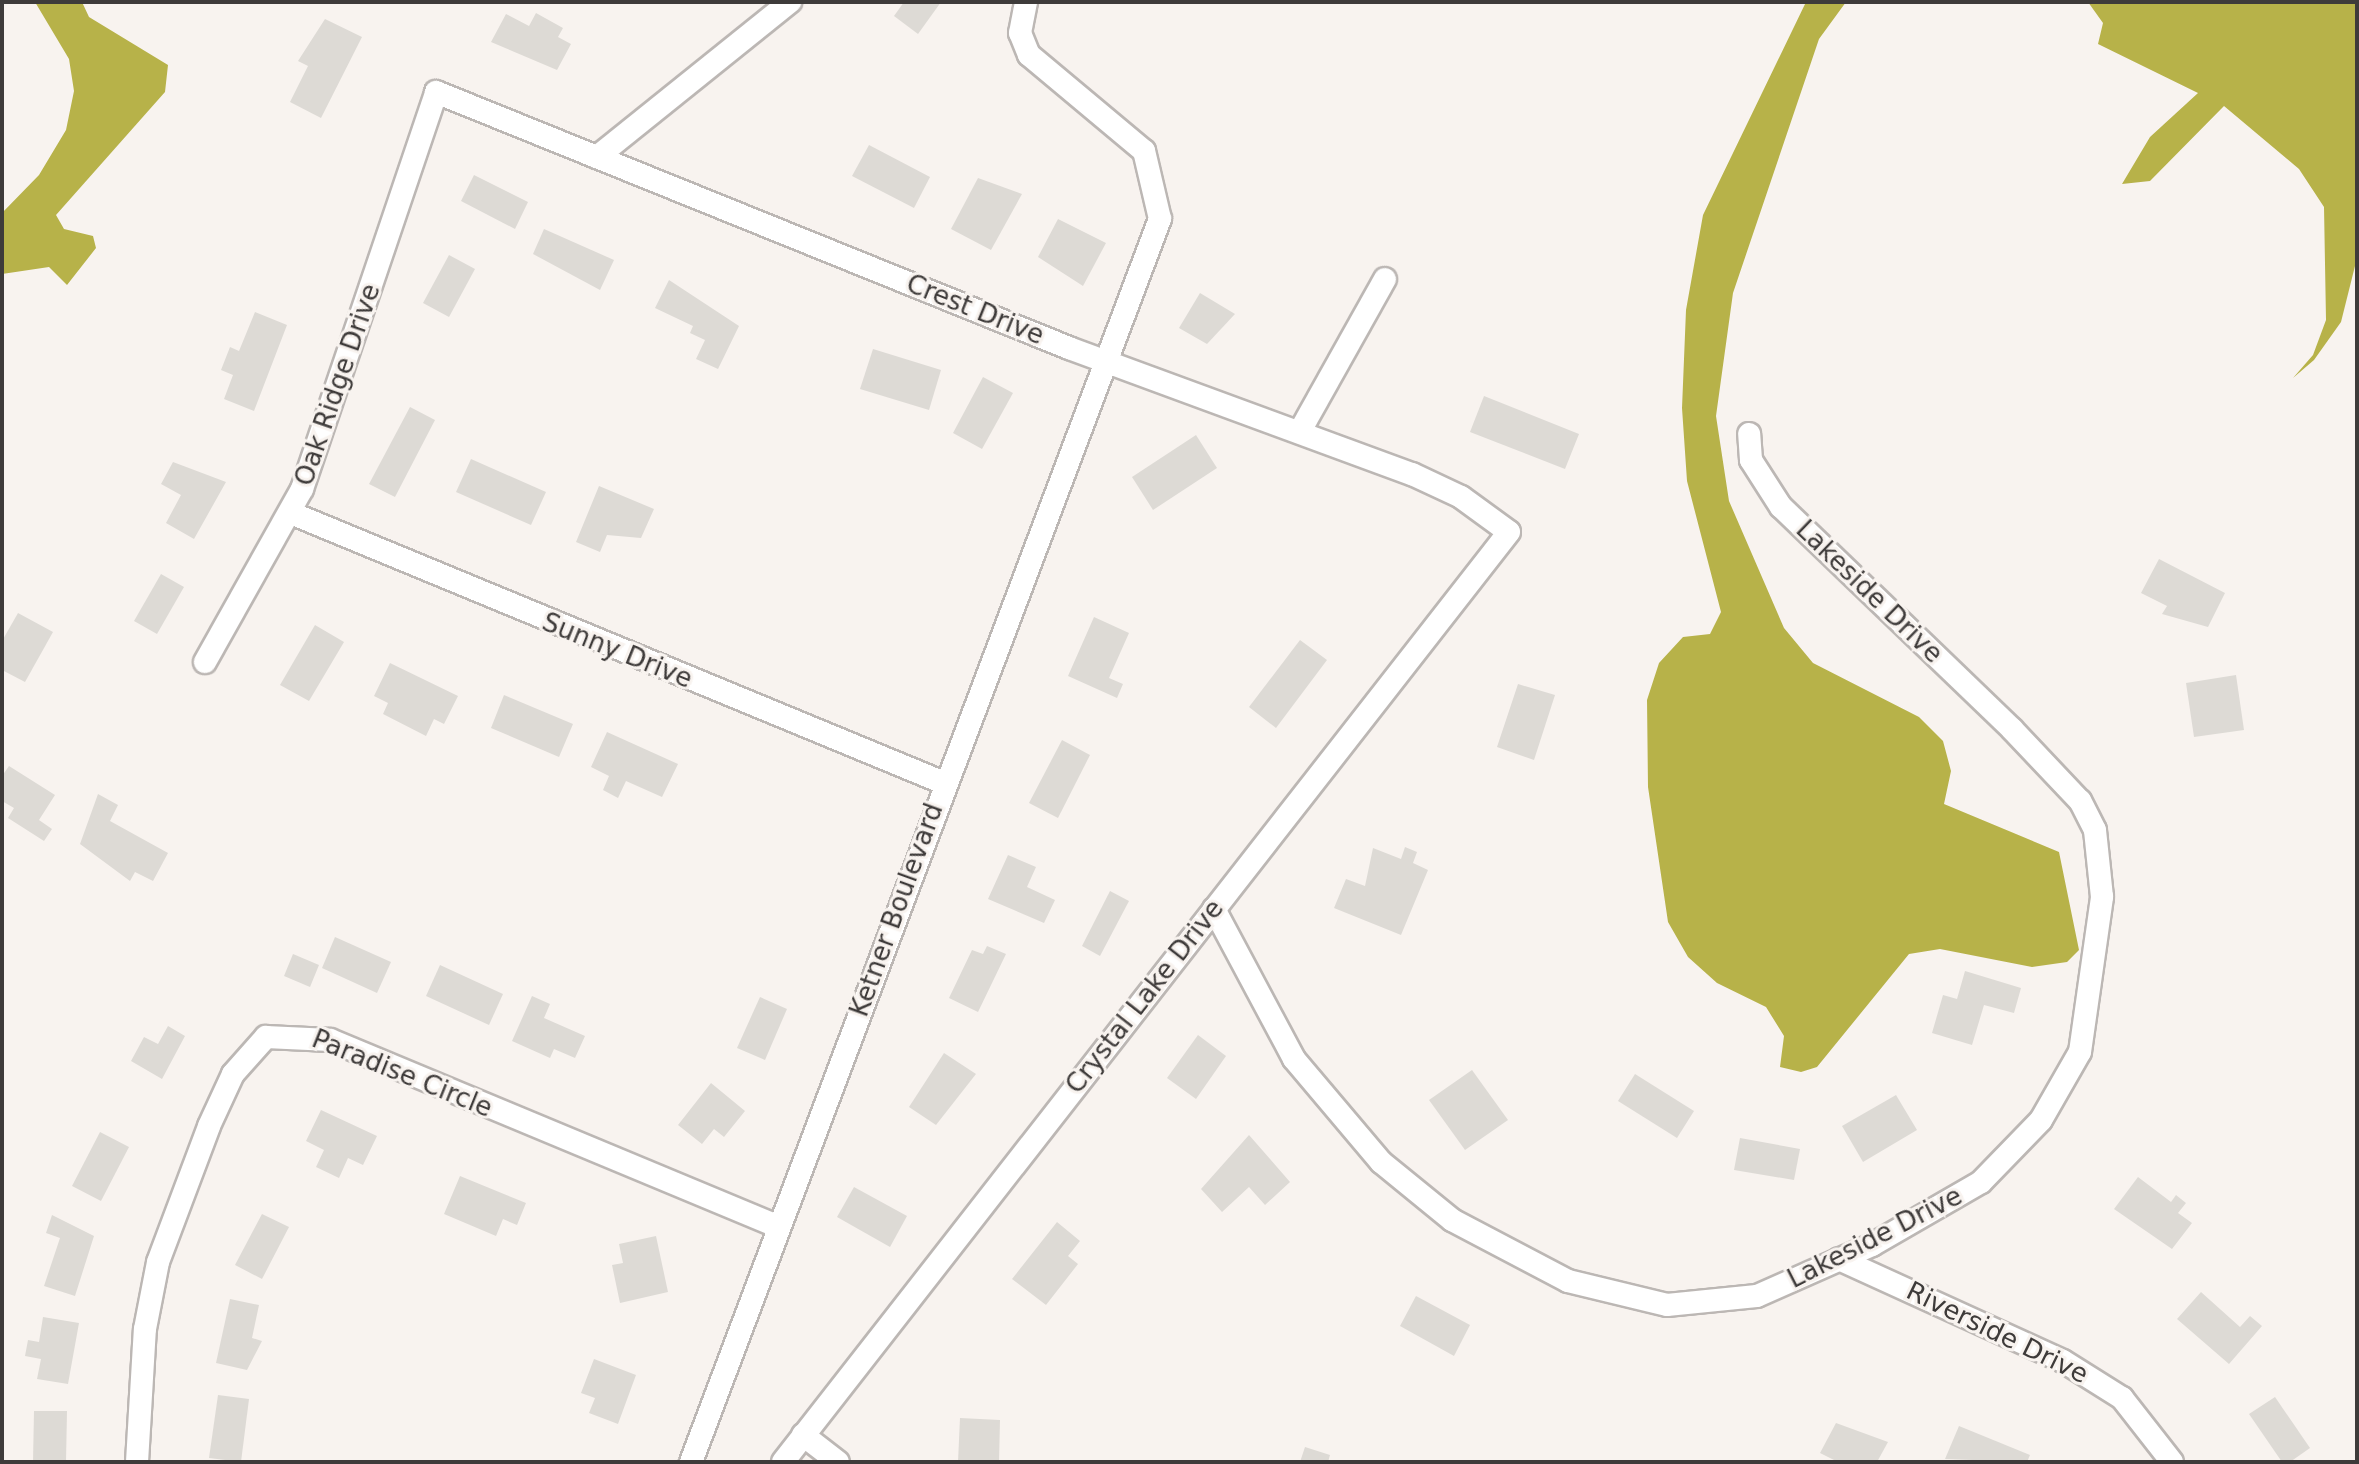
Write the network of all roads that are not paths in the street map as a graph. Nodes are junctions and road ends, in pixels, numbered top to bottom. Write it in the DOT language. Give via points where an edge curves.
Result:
graph roads {
  1 [pos="790,2"];
  2 [pos="1026,2"];
  3 [pos="436,92"];
  4 [pos="597,157"];
  5 [pos="1385,279"];
  6 [pos="1103,359"];
  7 [pos="1300,431"];
  8 [pos="1749,434"];
  9 [pos="291,513"];
  10 [pos="1509,532"];
  11 [pos="205,662"];
  12 [pos="944,783"];
  13 [pos="1214,909"];
  14 [pos="779,1227"];
  15 [pos="1839,1259"];
  16 [pos="803,1435"];
  17 [pos="137,1462"];
  18 [pos="691,1462"];
  19 [pos="783,1462"];
  20 [pos="838,1462"];
  21 [pos="2172,1462"];
  1 -- 4 [label="street"];
  2 -- 6 [label="street, Ketner Boulevard" via="1020,33 1029,55 1144,151 1160,219"];
  3 -- 4 [label="street, Crest Drive"];
  3 -- 9 [label="street, Oak Ridge Drive"];
  4 -- 6 [label="street, Crest Drive"];
  5 -- 7 [label="street"];
  6 -- 7 [label="street, Crest Drive"];
  6 -- 12 [label="street, Ketner Boulevard"];
  7 -- 10 [label="street, Crest Drive" via="1461,497"];
  8 -- 15 [label="street, Lakeside Drive" via="1751,460 1781,507 1892,607 2080,801 2102,864 2093,993 2065,1087 1981,1182"];
  9 -- 11 [label="street, Oak Ridge Drive"];
  9 -- 12 [label="street, Sunny Drive"];
  10 -- 13 [label="street, Crystal Lake Drive"];
  12 -- 14 [label="street, Ketner Boulevard"];
  13 -- 15 [label="street, Lakeside Drive" via="1294,1059 1326,1101 1403,1182 1504,1251 1600,1292 1667,1305 1757,1296"];
  13 -- 16 [label="street, Crystal Lake Drive"];
  14 -- 17 [label="street, Paradise Circle" via="330,1040 266,1037 248,1053 215,1113 158,1262 143,1344"];
  14 -- 18 [label="street, Ketner Boulevard"];
  15 -- 21 [label="street, Riverside Drive" via="2063,1361 2122,1398"];
  16 -- 19 [label="street, Crystal Lake Drive"];
  16 -- 20 [label="street"];
}
